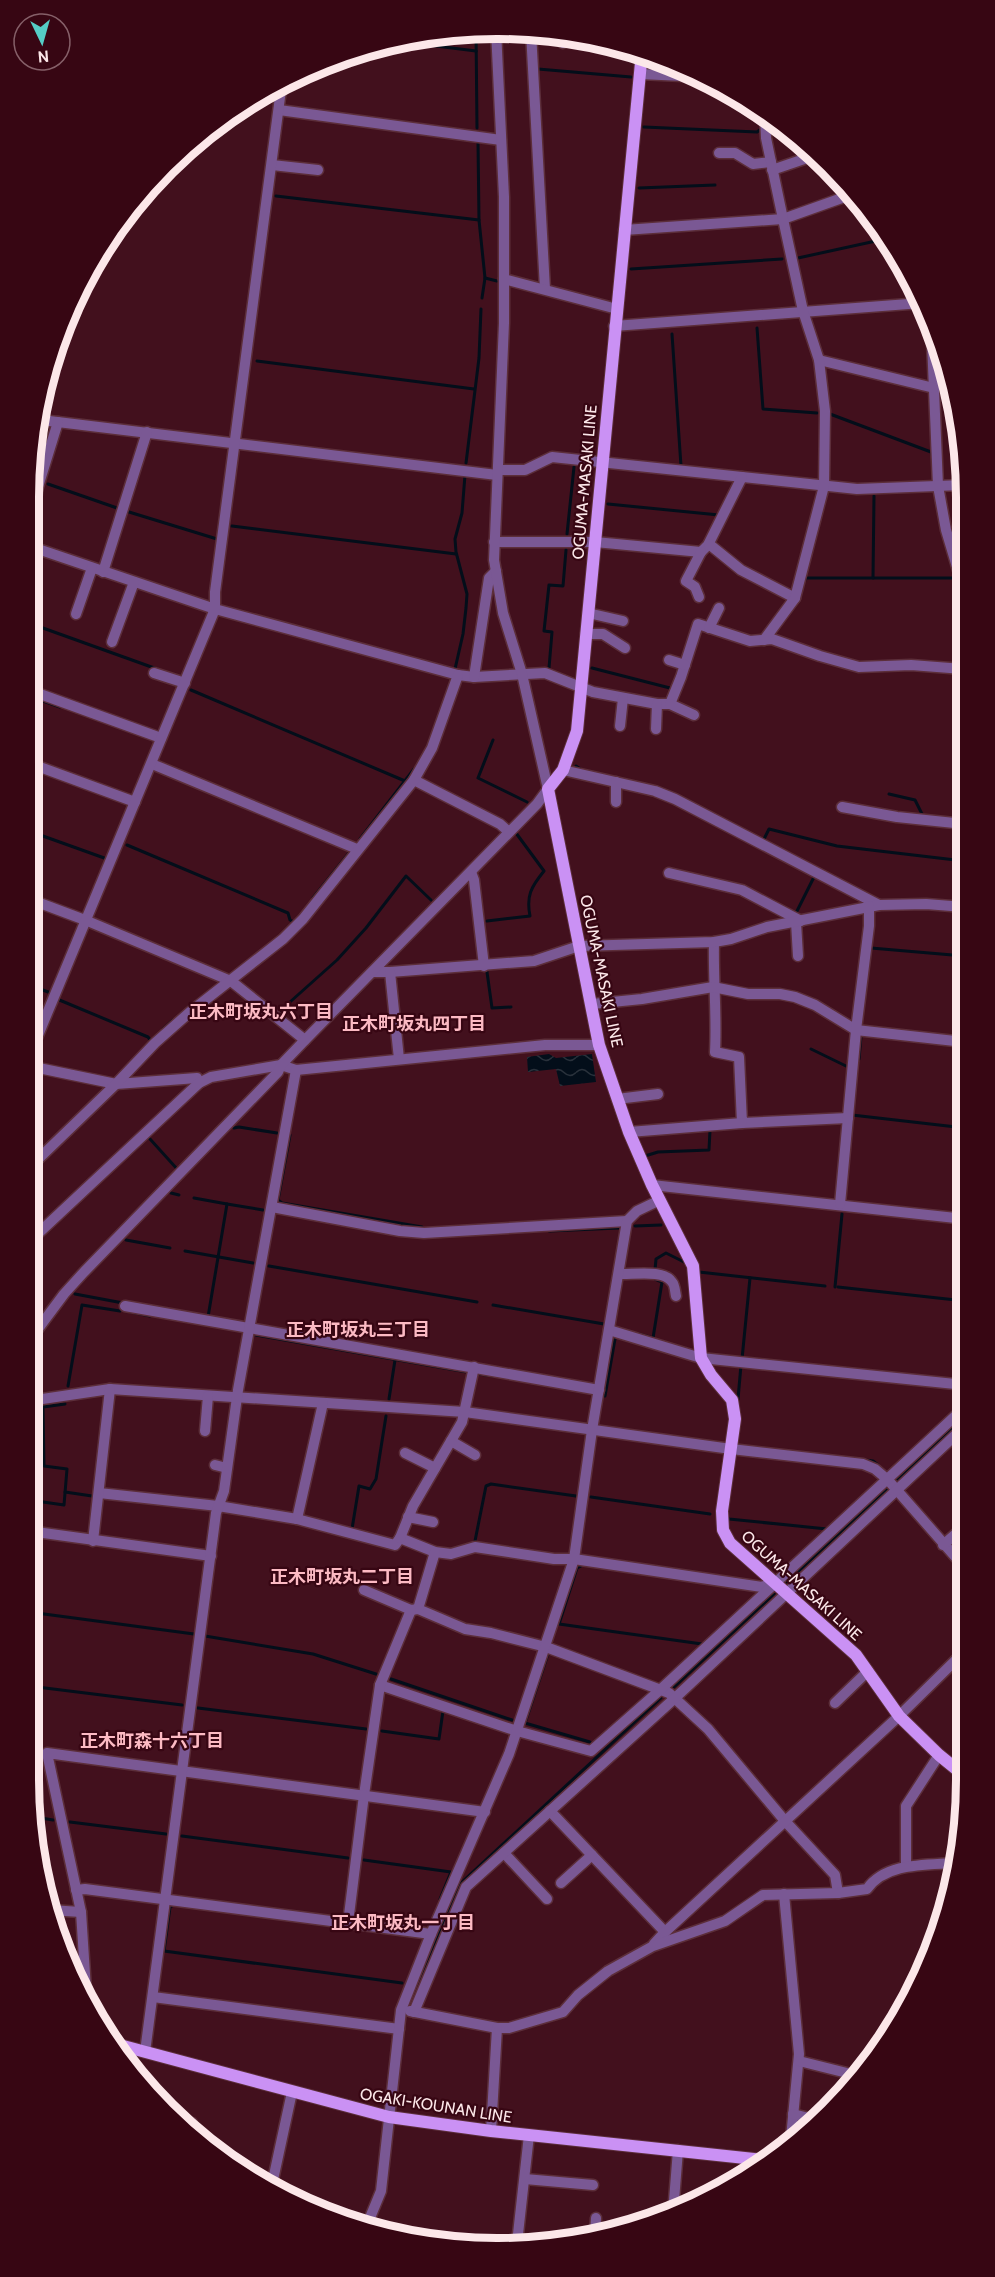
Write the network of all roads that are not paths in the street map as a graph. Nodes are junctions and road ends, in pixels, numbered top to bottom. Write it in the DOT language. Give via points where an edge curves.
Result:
graph roads {
  1 [pos="496,39"];
  2 [pos="531,40"];
  3 [pos="641,62"];
  4 [pos="640,74"];
  5 [pos="677,76"];
  6 [pos="281,93"];
  7 [pos="279,110"];
  8 [pos="765,126"];
  9 [pos="501,140"];
  10 [pos="719,153"];
  11 [pos="805,158"];
  12 [pos="272,165"];
  13 [pos="772,166"];
  14 [pos="318,171"];
  15 [pos="844,197"];
  16 [pos="783,219"];
  17 [pos="624,230"];
  18 [pos="504,279"];
  19 [pos="545,289"];
  20 [pos="913,304"];
  21 [pos="617,309"];
  22 [pos="803,311"];
  23 [pos="614,326"];
  24 [pos="932,352"];
  25 [pos="819,360"];
  26 [pos="934,388"];
  27 [pos="46,421"];
  28 [pos="58,422"];
  29 [pos="147,432"];
  30 [pos="234,444"];
  31 [pos="602,462"];
  32 [pos="497,473"];
  33 [pos="742,477"];
  34 [pos="40,480"];
  35 [pos="956,485"];
  36 [pos="824,486"];
  37 [pos="938,486"];
  38 [pos="494,542"];
  39 [pos="595,542"];
  40 [pos="705,548"];
  41 [pos="39,550"];
  42 [pos="956,564"];
  43 [pos="98,570"];
  44 [pos="496,571"];
  45 [pos="134,582"];
  46 [pos="699,597"];
  47 [pos="795,598"];
  48 [pos="718,608"];
  49 [pos="215,609"];
  50 [pos="588,613"];
  51 [pos="76,614"];
  52 [pos="623,621"];
  53 [pos="709,628"];
  54 [pos="586,634"];
  55 [pos="764,640"];
  56 [pos="112,642"];
  57 [pos="625,648"];
  58 [pos="669,660"];
  59 [pos="685,665"];
  60 [pos="956,668"];
  61 [pos="154,673"];
  62 [pos="522,674"];
  63 [pos="458,675"];
  64 [pos="474,677"];
  65 [pos="185,683"];
  66 [pos="581,686"];
  67 [pos="39,694"];
  68 [pos="623,698"];
  69 [pos="657,704"];
  70 [pos="670,704"];
  71 [pos="694,715"];
  72 [pos="620,726"];
  73 [pos="656,729"];
  74 [pos="161,738"];
  75 [pos="152,764"];
  76 [pos="39,767"];
  77 [pos="563,770"];
  78 [pos="414,780"];
  79 [pos="616,782"];
  80 [pos="548,789"];
  81 [pos="135,802"];
  82 [pos="616,802"];
  83 [pos="842,807"];
  84 [pos="956,823"];
  85 [pos="509,832"];
  86 [pos="357,849"];
  87 [pos="471,872"];
  88 [pos="669,873"];
  89 [pos="39,904"];
  90 [pos="874,906"];
  91 [pos="956,906"];
  92 [pos="85,920"];
  93 [pos="799,921"];
  94 [pos="714,942"];
  95 [pos="579,946"];
  96 [pos="798,956"];
  97 [pos="484,966"];
  98 [pos="373,972"];
  99 [pos="390,972"];
  100 [pos="231,981"];
  101 [pos="713,987"];
  102 [pos="592,1004"];
  103 [pos="856,1030"];
  104 [pos="39,1031"];
  105 [pos="305,1040"];
  106 [pos="956,1040"];
  107 [pos="599,1045"];
  108 [pos="399,1059"];
  109 [pos="281,1065"];
  110 [pos="39,1068"];
  111 [pos="296,1070"];
  112 [pos="199,1083"];
  113 [pos="116,1084"];
  114 [pos="658,1094"];
  115 [pos="617,1099"];
  116 [pos="848,1118"];
  117 [pos="742,1123"];
  118 [pos="629,1132"];
  119 [pos="39,1158"];
  120 [pos="652,1185"];
  121 [pos="660,1200"];
  122 [pos="840,1204"];
  123 [pos="272,1207"];
  124 [pos="956,1217"];
  125 [pos="627,1221"];
  126 [pos="39,1232"];
  127 [pos="619,1275"];
  128 [pos="676,1296"];
  129 [pos="125,1306"];
  130 [pos="39,1327"];
  131 [pos="249,1328"];
  132 [pos="609,1330"];
  133 [pos="701,1358"];
  134 [pos="474,1367"];
  135 [pos="956,1384"];
  136 [pos="110,1389"];
  137 [pos="599,1390"];
  138 [pos="208,1396"];
  139 [pos="238,1398"];
  140 [pos="39,1399"];
  141 [pos="323,1403"];
  142 [pos="465,1412"];
  143 [pos="956,1416"];
  144 [pos="592,1430"];
  145 [pos="205,1431"];
  146 [pos="956,1434"];
  147 [pos="451,1441"];
  148 [pos="731,1449"];
  149 [pos="405,1453"];
  150 [pos="475,1455"];
  151 [pos="215,1465"];
  152 [pos="228,1468"];
  153 [pos="435,1468"];
  154 [pos="888,1480"];
  155 [pos="895,1490"];
  156 [pos="99,1493"];
  157 [pos="218,1506"];
  158 [pos="408,1517"];
  159 [pos="297,1519"];
  160 [pos="433,1522"];
  161 [pos="39,1533"];
  162 [pos="956,1534"];
  163 [pos="400,1538"];
  164 [pos="93,1541"];
  165 [pos="943,1545"];
  166 [pos="435,1552"];
  167 [pos="211,1556"];
  168 [pos="574,1559"];
  169 [pos="956,1559"];
  170 [pos="774,1583"];
  171 [pos="364,1590"];
  172 [pos="785,1593"];
  173 [pos="415,1609"];
  174 [pos="546,1647"];
  175 [pos="955,1662"];
  176 [pos="868,1671"];
  177 [pos="381,1685"];
  178 [pos="660,1690"];
  179 [pos="675,1698"];
  180 [pos="835,1703"];
  181 [pos="899,1716"];
  182 [pos="517,1731"];
  183 [pos="939,1755"];
  184 [pos="956,1769"];
  185 [pos="182,1771"];
  186 [pos="364,1795"];
  187 [pos="550,1811"];
  188 [pos="485,1812"];
  189 [pos="785,1821"];
  190 [pos="504,1853"];
  191 [pos="592,1855"];
  192 [pos="948,1863"];
  193 [pos="906,1866"];
  194 [pos="561,1883"];
  195 [pos="76,1890"];
  196 [pos="838,1893"];
  197 [pos="784,1894"];
  198 [pos="547,1899"];
  199 [pos="166,1900"];
  200 [pos="58,1911"];
  201 [pos="81,1912"];
  202 [pos="348,1923"];
  203 [pos="665,1932"];
  204 [pos="431,1934"];
  205 [pos="653,1946"];
  206 [pos="85,1981"];
  207 [pos="153,1997"];
  208 [pos="401,2010"];
  209 [pos="414,2012"];
  210 [pos="497,2028"];
  211 [pos="399,2029"];
  212 [pos="125,2047"];
  213 [pos="145,2052"];
  214 [pos="799,2061"];
  215 [pos="849,2074"];
  216 [pos="292,2092"];
  217 [pos="793,2114"];
  218 [pos="389,2117"];
  219 [pos="807,2118"];
  220 [pos="491,2132"];
  221 [pos="791,2132"];
  222 [pos="529,2135"];
  223 [pos="678,2150"];
  224 [pos="755,2159"];
  225 [pos="525,2179"];
  226 [pos="273,2180"];
  227 [pos="593,2185"];
  228 [pos="674,2203"];
  229 [pos="596,2218"];
  230 [pos="369,2219"];
  231 [pos="596,2227"];
  232 [pos="518,2237"];
  1 -- 9 [label="street"];
  2 -- 19 [label="street"];
  3 -- 4 [label="main road, OGUMA-MASAKI LINE"];
  4 -- 5 [label="street"];
  4 -- 17 [label="main road, OGUMA-MASAKI LINE"];
  6 -- 7 [label="street"];
  7 -- 9 [label="street"];
  7 -- 12 [label="street"];
  8 -- 13 [label="street"];
  9 -- 18 [label="street"];
  10 -- 13 [label="street" via="735,153 753,164"];
  11 -- 13 [label="street"];
  12 -- 14 [label="street"];
  12 -- 30 [label="street"];
  13 -- 16 [label="street"];
  15 -- 16 [label="street"];
  16 -- 17 [label="street"];
  16 -- 22 [label="street"];
  17 -- 21 [label="main road, OGUMA-MASAKI LINE"];
  18 -- 19 [label="street"];
  18 -- 32 [label="street"];
  19 -- 21 [label="street"];
  20 -- 22 [label="street"];
  21 -- 23 [label="main road, OGUMA-MASAKI LINE"];
  22 -- 23 [label="street"];
  22 -- 25 [label="street"];
  23 -- 31 [label="main road, OGUMA-MASAKI LINE"];
  24 -- 26 [label="street"];
  25 -- 26 [label="street"];
  25 -- 36 [label="street" via="825,411"];
  26 -- 37 [label="street"];
  27 -- 28 [label="street"];
  28 -- 29 [label="street"];
  28 -- 34 [label="street"];
  29 -- 30 [label="street"];
  29 -- 43 [label="street"];
  30 -- 32 [label="street"];
  30 -- 49 [label="street"];
  31 -- 32 [label="street" via="552,457 525,470"];
  31 -- 33 [label="street"];
  31 -- 39 [label="main road, OGUMA-MASAKI LINE"];
  32 -- 38 [label="street"];
  33 -- 36 [label="street"];
  33 -- 40 [label="street"];
  35 -- 37 [label="street"];
  36 -- 37 [label="street"];
  36 -- 47 [label="street"];
  37 -- 42 [label="street"];
  38 -- 39 [label="street"];
  38 -- 44 [label="street"];
  39 -- 40 [label="street"];
  39 -- 50 [label="main road, OGUMA-MASAKI LINE"];
  40 -- 46 [label="street" via="686,580"];
  40 -- 47 [label="street"];
  41 -- 43 [label="street"];
  43 -- 45 [label="street"];
  43 -- 51 [label="street"];
  44 -- 62 [label="street" via="503,613"];
  44 -- 64 [label="street" via="489,578"];
  45 -- 49 [label="street"];
  45 -- 56 [label="street"];
  47 -- 55 [label="street"];
  48 -- 53 [label="street"];
  49 -- 63 [label="street"];
  49 -- 65 [label="street"];
  50 -- 52 [label="street"];
  50 -- 54 [label="main road, OGUMA-MASAKI LINE"];
  53 -- 55 [label="street" via="750,641"];
  53 -- 59 [label="street" via="698,624"];
  54 -- 57 [label="street" via="603,634"];
  54 -- 66 [label="main road, OGUMA-MASAKI LINE"];
  55 -- 60 [label="street" via="772,639 859,667"];
  58 -- 59 [label="street"];
  59 -- 70 [label="street"];
  61 -- 65 [label="street"];
  62 -- 64 [label="street"];
  62 -- 66 [label="street" via="545,673"];
  62 -- 80 [label="street"];
  63 -- 64 [label="street"];
  63 -- 78 [label="street" via="432,748"];
  65 -- 74 [label="street"];
  66 -- 68 [label="street"];
  66 -- 77 [label="main road, OGUMA-MASAKI LINE" via="577,730"];
  67 -- 74 [label="street"];
  68 -- 69 [label="street"];
  68 -- 72 [label="street"];
  69 -- 70 [label="street"];
  69 -- 73 [label="street"];
  70 -- 71 [label="street"];
  74 -- 75 [label="street"];
  75 -- 81 [label="street"];
  75 -- 86 [label="street"];
  76 -- 81 [label="street"];
  77 -- 79 [label="street"];
  77 -- 80 [label="main road, OGUMA-MASAKI LINE"];
  78 -- 85 [label="street"];
  78 -- 86 [label="street"];
  79 -- 82 [label="street"];
  79 -- 90 [label="street" via="675,799"];
  80 -- 85 [label="street"];
  80 -- 95 [label="main road, OGUMA-MASAKI LINE"];
  81 -- 92 [label="street"];
  83 -- 84 [label="street" via="897,818"];
  85 -- 87 [label="street"];
  86 -- 100 [label="street" via="296,926"];
  87 -- 97 [label="street"];
  87 -- 98 [label="street"];
  88 -- 93 [label="street" via="742,890"];
  89 -- 92 [label="street"];
  90 -- 91 [label="street"];
  90 -- 93 [label="street"];
  90 -- 103 [label="street"];
  92 -- 100 [label="street"];
  92 -- 104 [label="street"];
  93 -- 94 [label="street"];
  93 -- 96 [label="street"];
  94 -- 95 [label="street"];
  94 -- 101 [label="street"];
  95 -- 97 [label="street" via="534,961"];
  95 -- 102 [label="main road, OGUMA-MASAKI LINE"];
  97 -- 99 [label="street"];
  98 -- 99 [label="street"];
  98 -- 105 [label="street"];
  99 -- 108 [label="street"];
  100 -- 105 [label="street"];
  100 -- 113 [label="street" via="154,1044"];
  101 -- 102 [label="street"];
  101 -- 103 [label="street" via="795,997"];
  101 -- 117 [label="street" via="717,1012 715,1052 740,1057"];
  102 -- 107 [label="main road, OGUMA-MASAKI LINE"];
  103 -- 106 [label="street"];
  103 -- 116 [label="street"];
  105 -- 109 [label="street"];
  107 -- 108 [label="street" via="545,1045"];
  107 -- 115 [label="main road, OGUMA-MASAKI LINE"];
  108 -- 111 [label="street"];
  109 -- 111 [label="street"];
  109 -- 112 [label="street" via="212,1077"];
  109 -- 130 [label="street" via="77,1280"];
  110 -- 113 [label="street"];
  111 -- 123 [label="street"];
  112 -- 113 [label="street" via="197,1078"];
  112 -- 126 [label="street"];
  113 -- 119 [label="street"];
  114 -- 115 [label="street"];
  115 -- 118 [label="main road, OGUMA-MASAKI LINE"];
  116 -- 117 [label="street"];
  116 -- 122 [label="street"];
  117 -- 118 [label="street"];
  118 -- 120 [label="main road, OGUMA-MASAKI LINE"];
  120 -- 121 [label="main road, OGUMA-MASAKI LINE"];
  120 -- 122 [label="street"];
  121 -- 125 [label="street" via="637,1211"];
  121 -- 133 [label="main road, OGUMA-MASAKI LINE" via="693,1266"];
  122 -- 124 [label="street"];
  123 -- 125 [label="street" via="424,1233"];
  123 -- 131 [label="street"];
  125 -- 127 [label="street"];
  127 -- 128 [label="street" via="666,1276"];
  127 -- 132 [label="street"];
  129 -- 131 [label="street"];
  131 -- 134 [label="street"];
  131 -- 139 [label="street"];
  132 -- 133 [label="street"];
  132 -- 137 [label="street"];
  133 -- 135 [label="street"];
  133 -- 148 [label="main road, OGUMA-MASAKI LINE" via="732,1400 735,1419"];
  134 -- 137 [label="street"];
  134 -- 142 [label="street"];
  136 -- 138 [label="street"];
  136 -- 140 [label="street"];
  136 -- 156 [label="street"];
  137 -- 144 [label="street"];
  138 -- 139 [label="street"];
  138 -- 145 [label="street"];
  139 -- 141 [label="street"];
  139 -- 152 [label="street"];
  141 -- 142 [label="street"];
  141 -- 159 [label="street"];
  142 -- 144 [label="street"];
  142 -- 147 [label="street"];
  143 -- 154 [label="street"];
  144 -- 148 [label="street"];
  144 -- 168 [label="street"];
  146 -- 155 [label="street"];
  147 -- 150 [label="street"];
  147 -- 153 [label="street"];
  148 -- 154 [label="street" via="863,1464"];
  148 -- 170 [label="main road, OGUMA-MASAKI LINE" via="723,1530 730,1543"];
  149 -- 153 [label="street"];
  151 -- 152 [label="street"];
  152 -- 157 [label="street"];
  153 -- 158 [label="street"];
  154 -- 155 [label="street"];
  154 -- 170 [label="street"];
  155 -- 165 [label="street"];
  155 -- 172 [label="street"];
  156 -- 157 [label="street"];
  156 -- 164 [label="street"];
  157 -- 159 [label="street"];
  157 -- 167 [label="street"];
  158 -- 160 [label="street"];
  158 -- 163 [label="street"];
  159 -- 163 [label="street" via="395,1545"];
  161 -- 164 [label="street"];
  162 -- 165 [label="street"];
  163 -- 166 [label="street"];
  164 -- 167 [label="street"];
  165 -- 169 [label="street"];
  166 -- 168 [label="street" via="451,1554 475,1547"];
  166 -- 173 [label="street"];
  167 -- 185 [label="street"];
  168 -- 170 [label="street" via="762,1587"];
  168 -- 174 [label="street"];
  170 -- 172 [label="main road, OGUMA-MASAKI LINE"];
  170 -- 178 [label="street"];
  171 -- 173 [label="street"];
  172 -- 176 [label="main road, OGUMA-MASAKI LINE" via="856,1655"];
  172 -- 179 [label="street"];
  173 -- 174 [label="street" via="465,1629"];
  173 -- 177 [label="street"];
  174 -- 178 [label="street"];
  174 -- 182 [label="street"];
  175 -- 181 [label="street"];
  176 -- 180 [label="street"];
  176 -- 181 [label="main road, OGUMA-MASAKI LINE"];
  177 -- 182 [label="street"];
  177 -- 186 [label="street"];
  178 -- 179 [label="street"];
  178 -- 182 [label="street" via="591,1751"];
  179 -- 187 [label="street"];
  179 -- 189 [label="street" via="708,1729"];
  181 -- 183 [label="main road, OGUMA-MASAKI LINE"];
  181 -- 189 [label="street"];
  182 -- 188 [label="street"];
  183 -- 184 [label="main road, OGUMA-MASAKI LINE"];
  183 -- 193 [label="street" via="906,1806"];
  185 -- 186 [label="street"];
  185 -- 195 [label="street" via="47,1753"];
  185 -- 199 [label="street"];
  186 -- 188 [label="street"];
  186 -- 202 [label="street"];
  187 -- 190 [label="street"];
  187 -- 191 [label="street"];
  188 -- 204 [label="street"];
  189 -- 196 [label="street" via="835,1875"];
  189 -- 203 [label="street"];
  190 -- 198 [label="street"];
  190 -- 209 [label="street" via="466,1887"];
  191 -- 194 [label="street"];
  191 -- 203 [label="street"];
  192 -- 193 [label="street"];
  193 -- 196 [label="street" via="874,1879 867,1890"];
  195 -- 199 [label="street"];
  195 -- 201 [label="street"];
  196 -- 197 [label="street"];
  197 -- 205 [label="street" via="763,1895 725,1921"];
  197 -- 214 [label="street"];
  199 -- 202 [label="street"];
  199 -- 207 [label="street"];
  200 -- 201 [label="street"];
  201 -- 206 [label="street"];
  202 -- 204 [label="street"];
  203 -- 205 [label="street"];
  204 -- 208 [label="street"];
  205 -- 210 [label="street" via="608,1971 563,2012"];
  207 -- 211 [label="street"];
  207 -- 213 [label="street"];
  208 -- 209 [label="street"];
  208 -- 211 [label="street"];
  209 -- 210 [label="street"];
  210 -- 220 [label="street"];
  211 -- 218 [label="street"];
  212 -- 213 [label="main road, OGAKI-KOUNAN LINE"];
  213 -- 216 [label="main road, OGAKI-KOUNAN LINE"];
  214 -- 215 [label="street"];
  214 -- 217 [label="street"];
  216 -- 218 [label="main road, OGAKI-KOUNAN LINE"];
  216 -- 226 [label="street"];
  217 -- 219 [label="street"];
  217 -- 221 [label="street"];
  218 -- 220 [label="main road, OGAKI-KOUNAN LINE"];
  218 -- 230 [label="street" via="381,2191"];
  220 -- 222 [label="main road, OGAKI-KOUNAN LINE"];
  222 -- 223 [label="main road, OGAKI-KOUNAN LINE"];
  222 -- 225 [label="street"];
  223 -- 224 [label="main road, OGAKI-KOUNAN LINE"];
  223 -- 228 [label="street"];
  225 -- 227 [label="street"];
  225 -- 232 [label="street"];
  229 -- 231 [label="street"];
}
